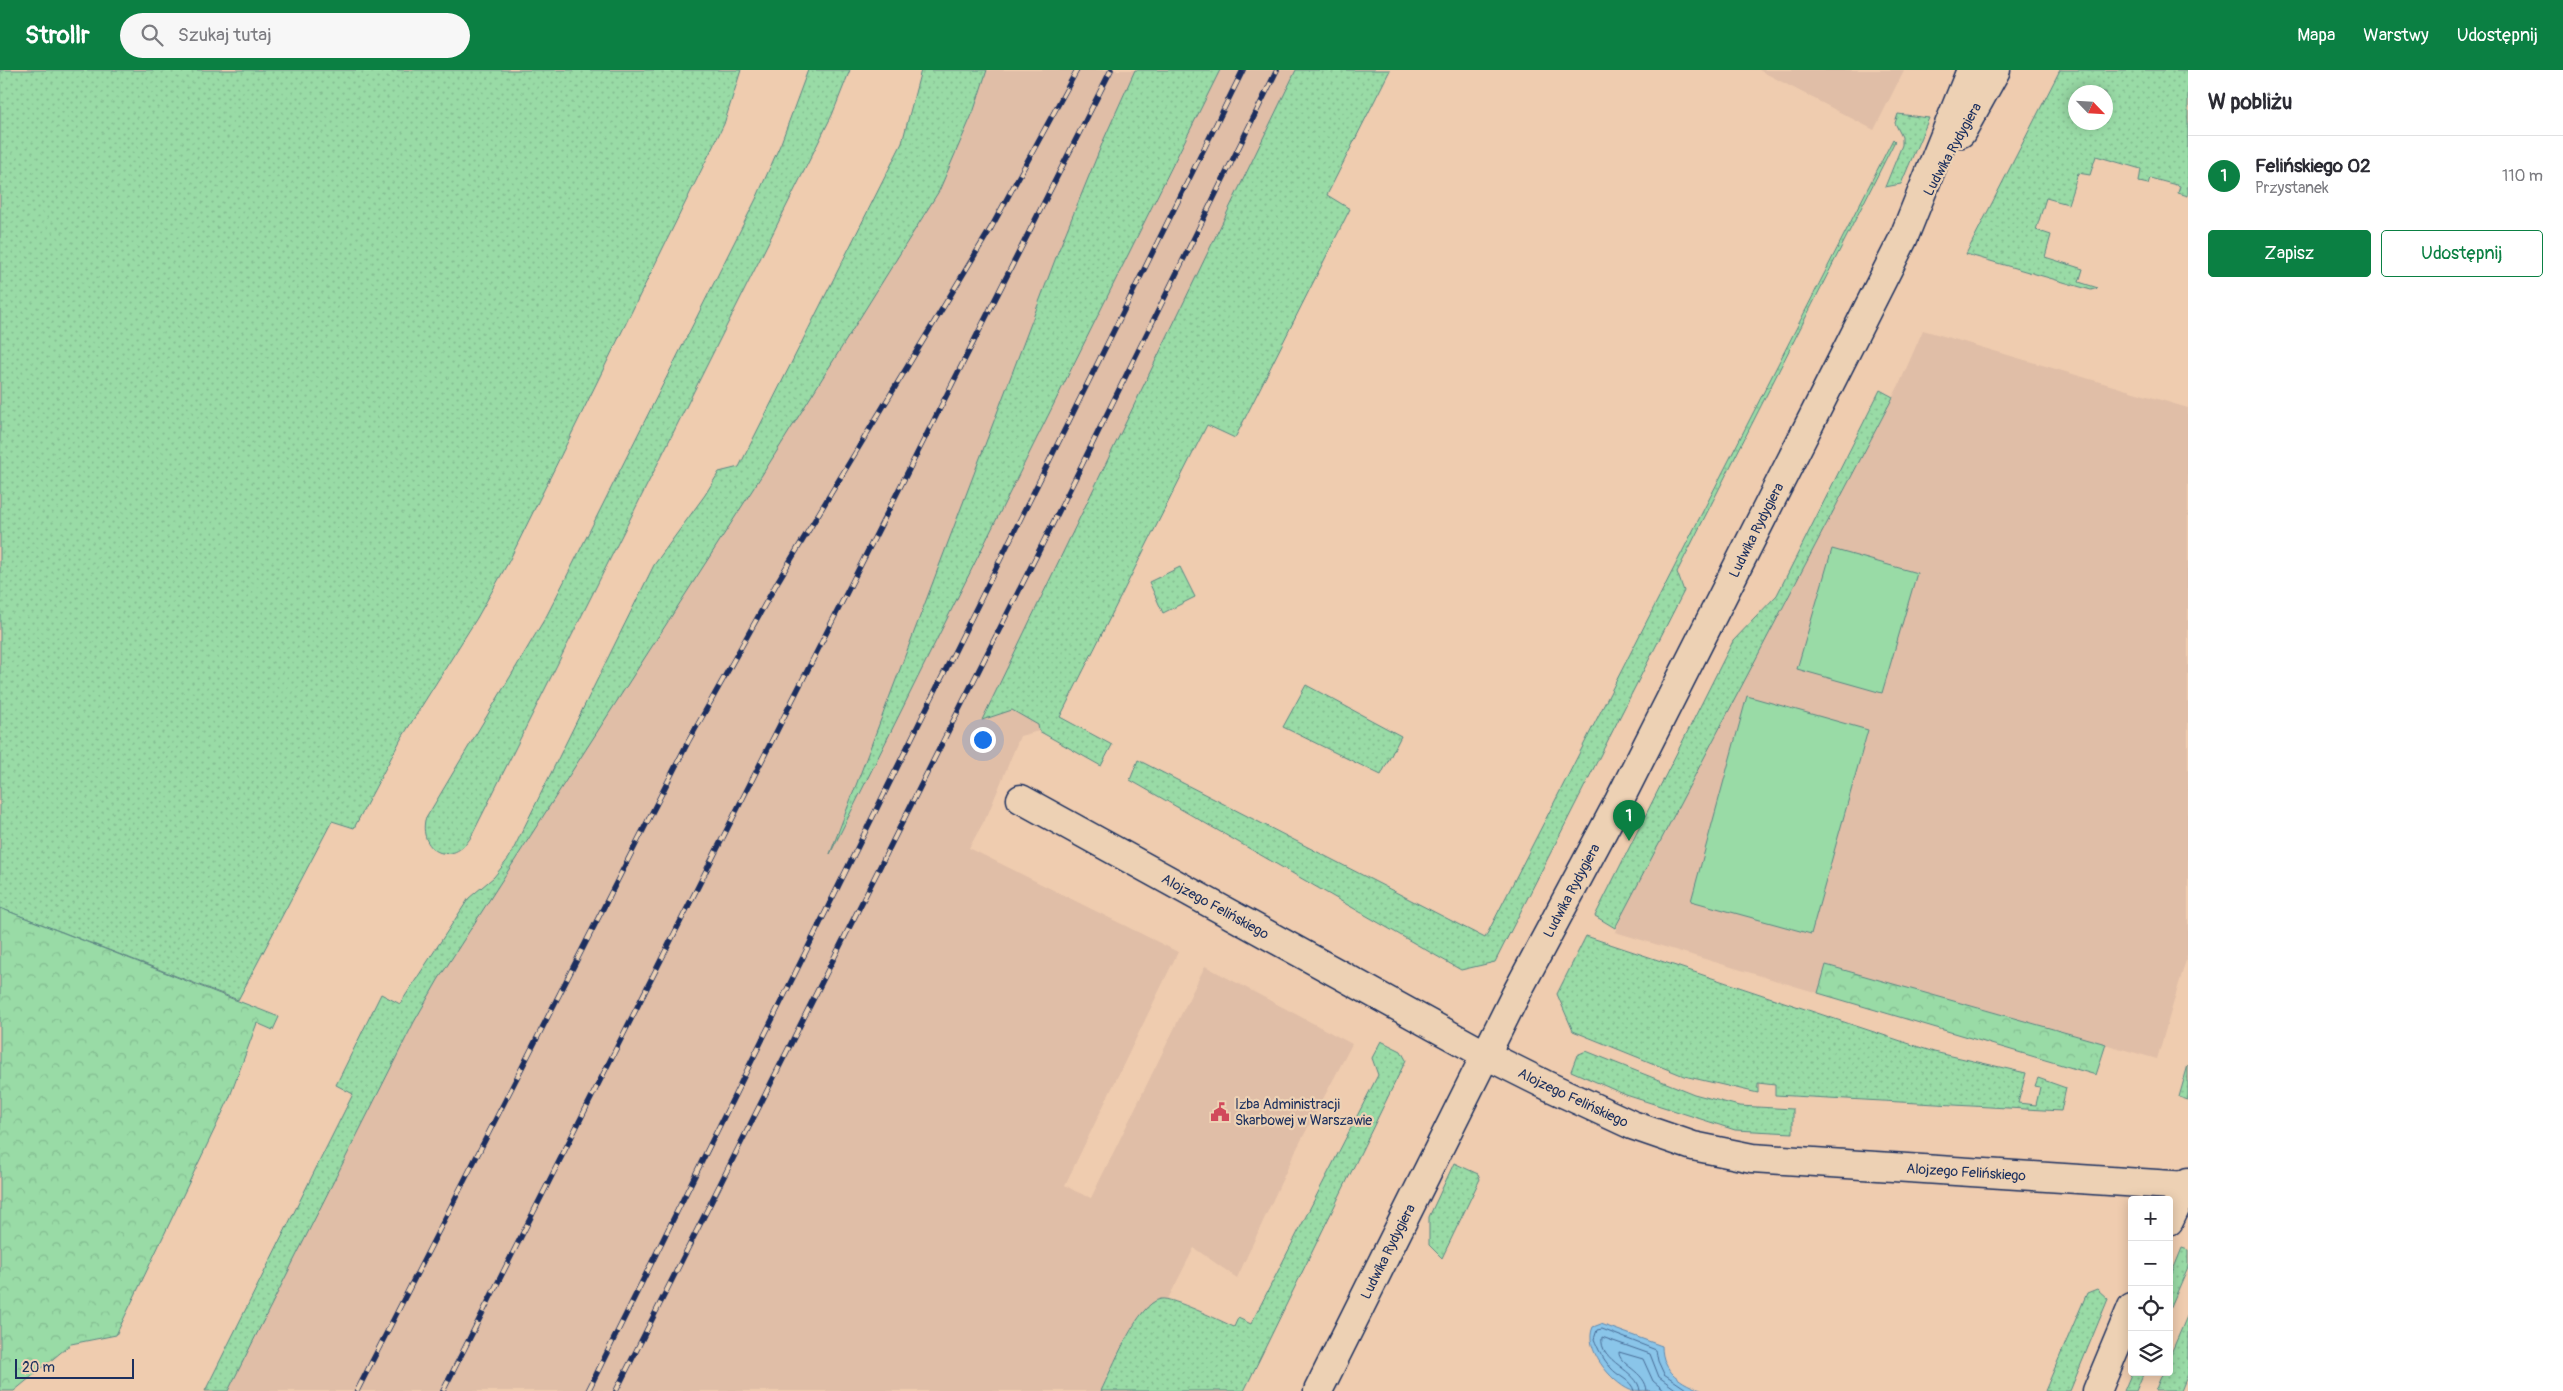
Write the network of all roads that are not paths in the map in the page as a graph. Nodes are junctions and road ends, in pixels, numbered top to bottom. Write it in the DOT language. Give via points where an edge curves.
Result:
graph roads {
  1 [pos="1970,70"];
  2 [pos="1996,70"];
  3 [pos="1908,229"];
  4 [pos="1021,799"];
  5 [pos="1486,1055"];
  6 [pos="2187,1185"];
  7 [pos="2173,1213"];
  8 [pos="2128,1317"];
  9 [pos="1318,1391"];
  10 [pos="2097,1391"];
  1 -- 3 [label="street, Ludwika Rydygiera"];
  2 -- 3 [label="street, Ludwika Rydygiera"];
  3 -- 5 [label="street, Ludwika Rydygiera" via="1619,801"];
  4 -- 5 [label="street, Alojzego Felińskiego"];
  5 -- 6 [label="street, Alojzego Felińskiego" via="1632,1125 1693,1146 1752,1158"];
  5 -- 9 [label="street, Ludwika Rydygiera"];
  6 -- 7 [label="street"];
  8 -- 10 [label="street"];
}
